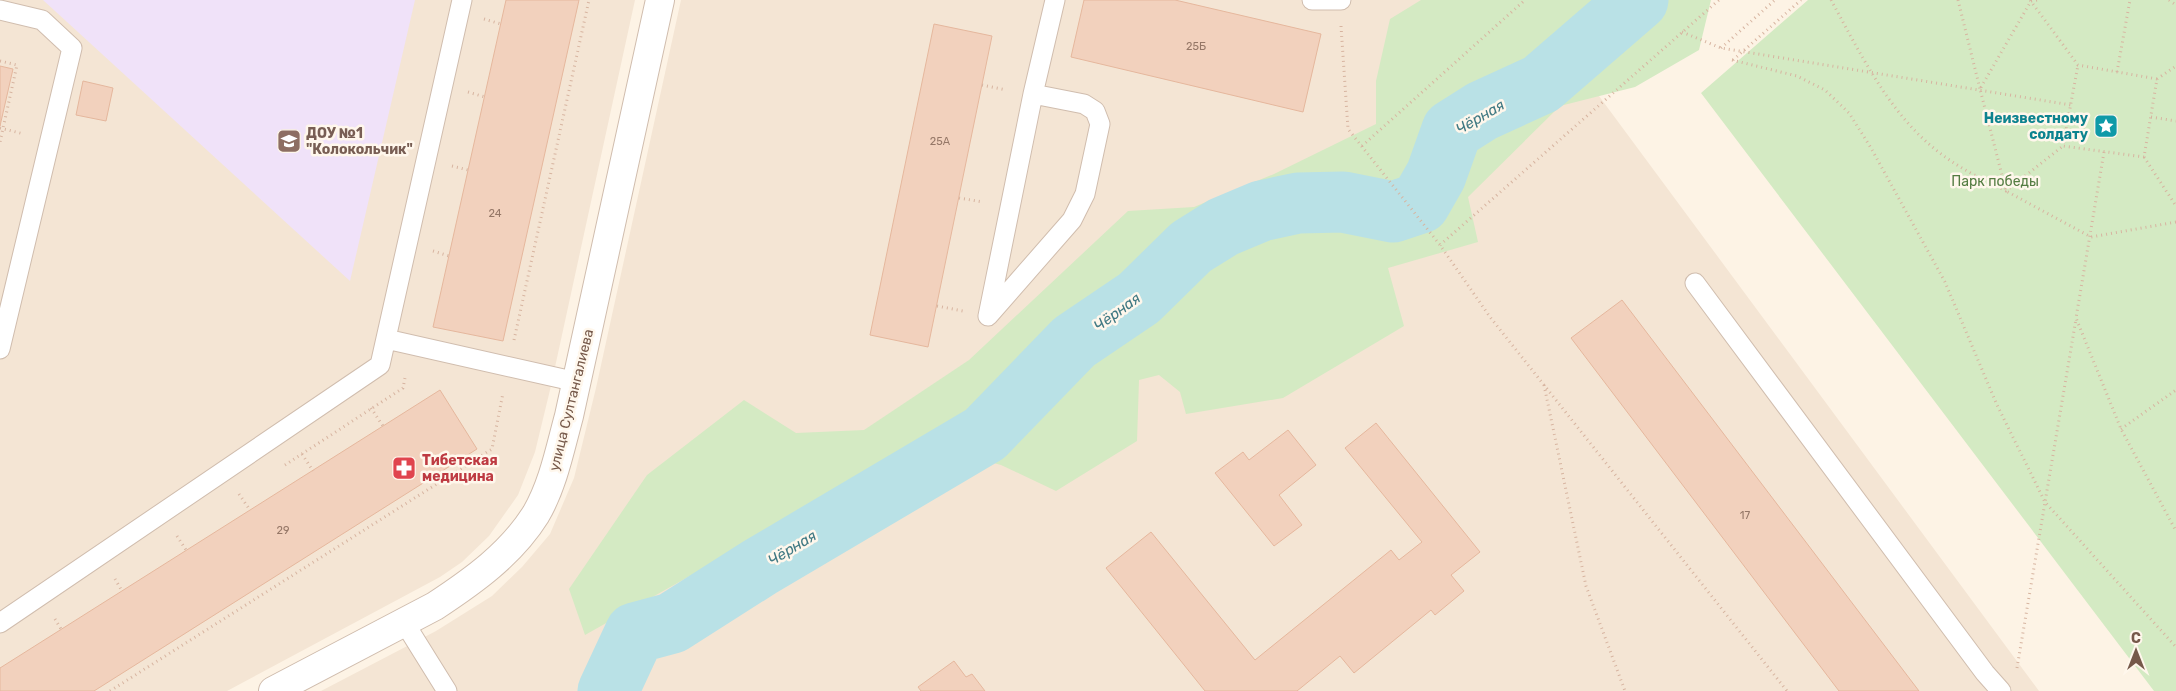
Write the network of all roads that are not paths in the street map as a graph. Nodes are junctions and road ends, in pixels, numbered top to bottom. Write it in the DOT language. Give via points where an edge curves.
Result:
graph roads {
  1 [pos="462,0"];
  2 [pos="660,0"];
  3 [pos="1055,0"];
  4 [pos="1312,0"];
  5 [pos="1340,0"];
  6 [pos="0,10"];
  7 [pos="1033,94"];
  8 [pos="1695,283"];
  9 [pos="386,339"];
  10 [pos="0,348"];
  11 [pos="577,382"];
  12 [pos="404,622"];
  13 [pos="0,623"];
  14 [pos="274,691"];
  15 [pos="447,691"];
  16 [pos="2001,691"];
  1 -- 9 [label="lane"];
  2 -- 11 [label="street, улица Султангалиева"];
  3 -- 7 [label="lane"];
  4 -- 5 [label="lane"];
  6 -- 10 [label="lane" via="42,20 72,48"];
  7 -- 7 [label="lane" via="1010,207 988,316 1072,220 1085,194 1100,124 1095,111 1084,104"];
  8 -- 16 [label="lane"];
  9 -- 11 [label="lane"];
  9 -- 13 [label="lane" via="380,364"];
  11 -- 12 [label="street, улица Султангалиева" via="556,464 536,513 492,565 460,590"];
  12 -- 14 [label="street, улица Султангалиева"];
  12 -- 15 [label="lane"];
}
